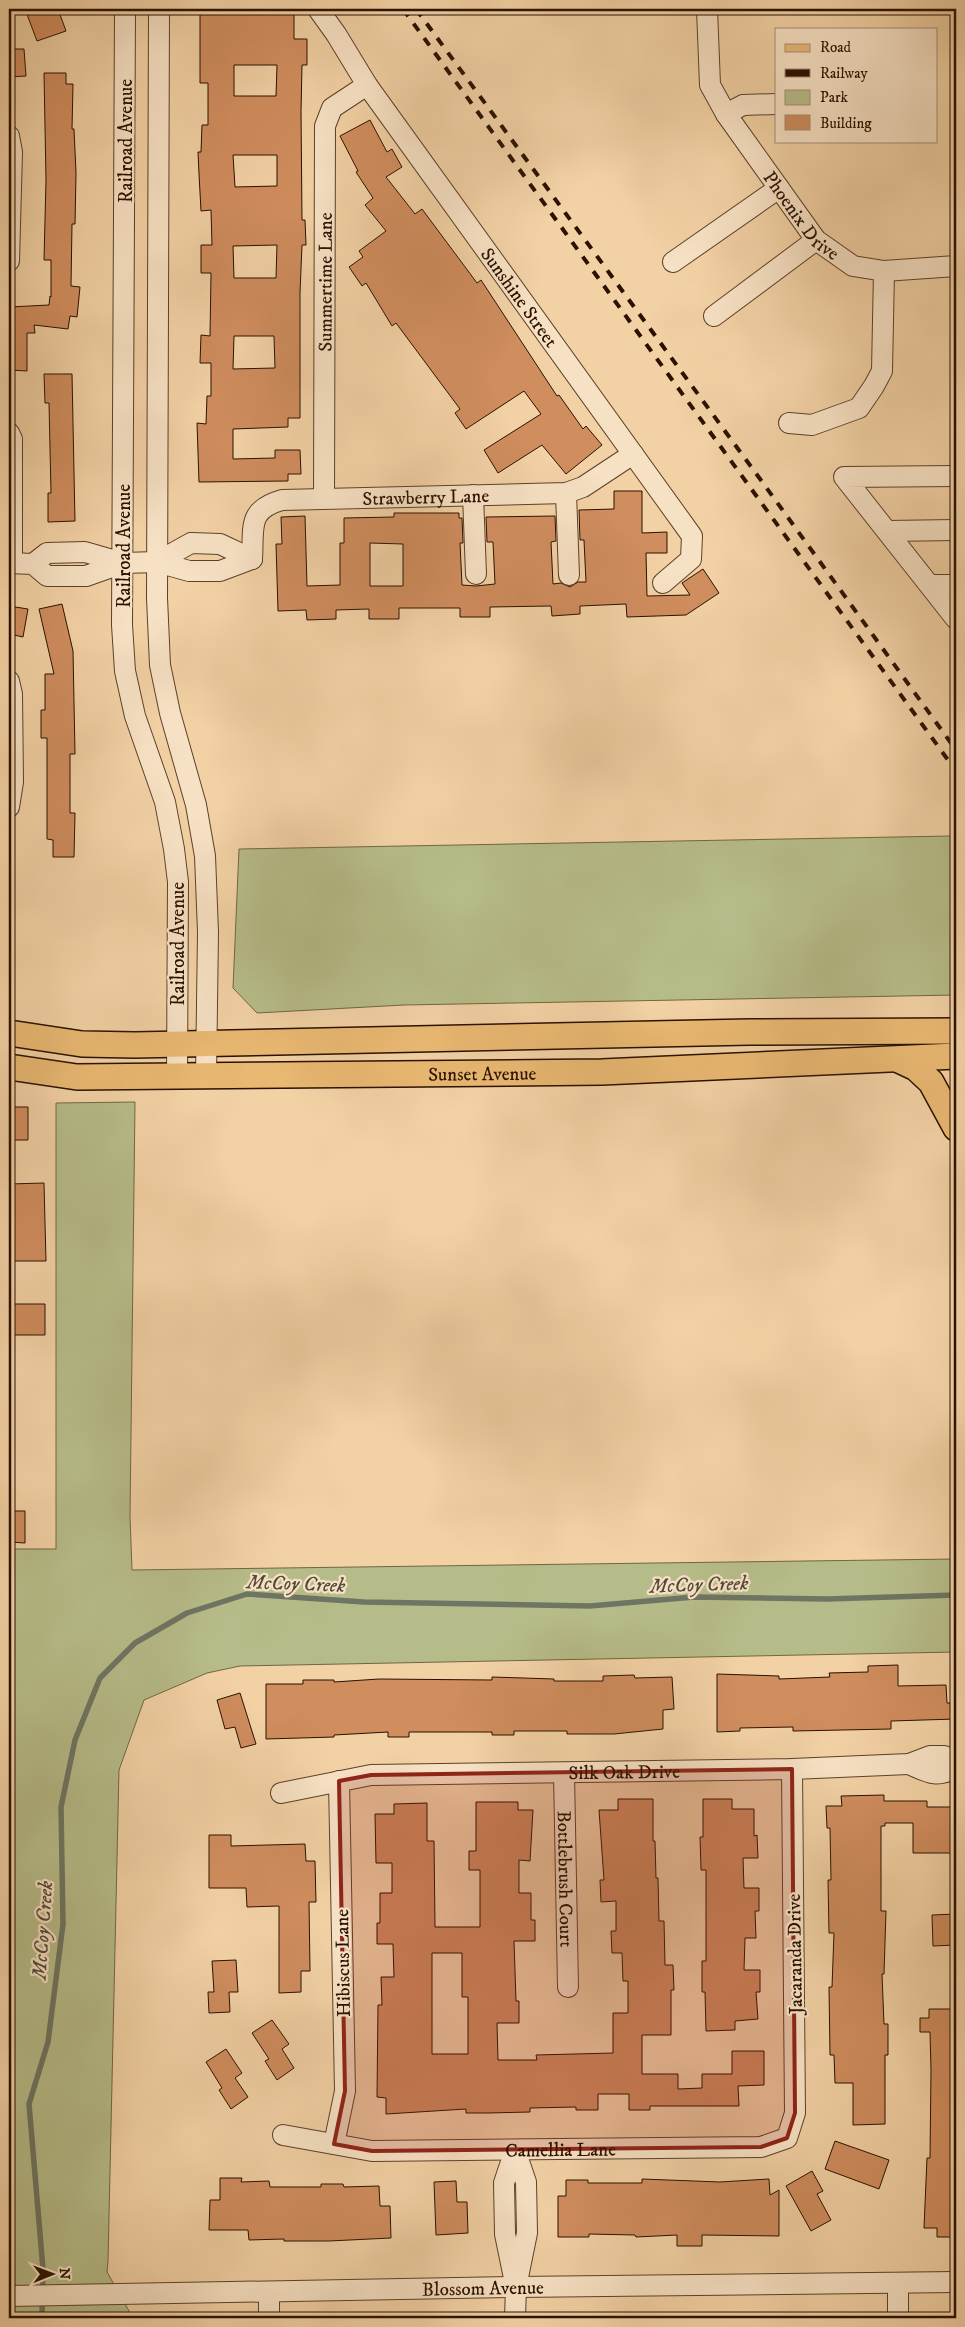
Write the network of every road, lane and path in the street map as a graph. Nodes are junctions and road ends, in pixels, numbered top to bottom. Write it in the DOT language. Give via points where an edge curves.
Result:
graph roads {
  1 [pos="125,9"];
  2 [pos="160,9"];
  3 [pos="318,9"];
  4 [pos="707,9"];
  5 [pos="367,85"];
  6 [pos="775,104"];
  7 [pos="726,114"];
  8 [pos="9,136"];
  9 [pos="779,188"];
  10 [pos="816,240"];
  11 [pos="9,261"];
  12 [pos="673,262"];
  13 [pos="956,266"];
  14 [pos="884,271"];
  15 [pos="714,316"];
  16 [pos="789,423"];
  17 [pos="9,433"];
  18 [pos="633,454"];
  19 [pos="956,476"];
  20 [pos="566,493"];
  21 [pos="473,495"];
  22 [pos="324,498"];
  23 [pos="887,530"];
  24 [pos="956,530"];
  25 [pos="252,558"];
  26 [pos="157,562"];
  27 [pos="10,563"];
  28 [pos="123,563"];
  29 [pos="476,574"];
  30 [pos="568,575"];
  31 [pos="663,583"];
  32 [pos="930,585"];
  33 [pos="956,585"];
  34 [pos="956,619"];
  35 [pos="9,681"];
  36 [pos="9,807"];
  37 [pos="949,1031"];
  38 [pos="9,1033"];
  39 [pos="206,1043"];
  40 [pos="177,1044"];
  41 [pos="949,1056"];
  42 [pos="899,1060"];
  43 [pos="9,1067"];
  44 [pos="177,1077"];
  45 [pos="206,1077"];
  46 [pos="944,1105"];
  47 [pos="956,1128"];
  48 [pos="956,1761"];
  49 [pos="909,1764"];
  50 [pos="956,1768"];
  51 [pos="792,1769"];
  52 [pos="564,1773"];
  53 [pos="339,1781"];
  54 [pos="281,1793"];
  55 [pos="568,1987"];
  56 [pos="283,2135"];
  57 [pos="787,2138"];
  58 [pos="334,2144"];
  59 [pos="515,2150"];
  60 [pos="956,2282"];
  61 [pos="898,2284"];
  62 [pos="516,2287"];
  63 [pos="269,2292"];
  64 [pos="9,2296"];
  65 [pos="269,2318"];
  66 [pos="515,2318"];
  67 [pos="898,2318"];
  1 -- 28 [label="street, Railroad Avenue"];
  2 -- 26 [label="street, Railroad Avenue"];
  3 -- 5 [label="street, Sunshine Street"];
  4 -- 7 [label="street, Phoenix Drive" via="710,86"];
  5 -- 18 [label="street, Sunshine Street"];
  5 -- 22 [label="street, Summertime Lane" via="332,108 325,126"];
  6 -- 7 [label="street" via="742,105"];
  7 -- 9 [label="street, Phoenix Drive"];
  8 -- 11 [label="street" via="12,152"];
  9 -- 10 [label="street, Phoenix Drive"];
  9 -- 12 [label="street"];
  10 -- 14 [label="street, Phoenix Drive" via="853,266"];
  10 -- 15 [label="street"];
  13 -- 14 [label="street, Phoenix Drive"];
  14 -- 16 [label="street" via="882,370 874,386 859,408 812,425"];
  17 -- 27 [label="street" via="12,439"];
  18 -- 20 [label="street, Strawberry Lane" via="583,488"];
  18 -- 31 [label="street, Sunshine Street" via="692,536 691,559"];
  19 -- 23 [label="street" via="844,476"];
  20 -- 21 [label="street, Strawberry Lane"];
  20 -- 30 [label="street"];
  21 -- 22 [label="street, Strawberry Lane"];
  21 -- 29 [label="street"];
  22 -- 25 [label="street, Strawberry Lane" via="266,504 254,520"];
  23 -- 24 [label="street"];
  23 -- 32 [label="street"];
  25 -- 26 [label="street" via="220,571 190,571"];
  25 -- 26 [label="street" via="220,544 190,543"];
  26 -- 28 [label="street"];
  26 -- 39 [label="street, Railroad Avenue" via="160,664 170,714 196,805 205,856 208,922"];
  27 -- 28 [label="street" via="33,564 47,553 86,552"];
  28 -- 40 [label="street, Railroad Avenue" via="125,671 135,716 165,802 178,882"];
  32 -- 33 [label="street"];
  32 -- 34 [label="street"];
  35 -- 36 [label="street" via="14,782"];
  37 -- 39 [label="main road, Sunset Avenue"];
  37 -- 41 [label="main road"];
  38 -- 40 [label="main road, Sunset Avenue" via="82,1044"];
  39 -- 40 [label="main road, Sunset Avenue"];
  39 -- 45 [label="street, Railroad Avenue"];
  40 -- 44 [label="street, Railroad Avenue"];
  41 -- 42 [label="main road, Sunset Avenue"];
  41 -- 46 [label="main road" via="941,1083"];
  42 -- 45 [label="main road, Sunset Avenue" via="602,1072"];
  42 -- 46 [label="main road" via="916,1068 930,1082"];
  43 -- 44 [label="main road, Sunset Avenue" via="78,1077"];
  44 -- 45 [label="main road, Sunset Avenue"];
  46 -- 47 [label="main road"];
  48 -- 49 [label="street, Silk Oak Drive" via="944,1756 930,1756"];
  49 -- 50 [label="street, Silk Oak Drive" via="930,1774 944,1774"];
  49 -- 51 [label="street, Silk Oak Drive"];
  51 -- 52 [label="street, Silk Oak Drive"];
  51 -- 57 [label="street, Jacaranda Drive" via="795,2112"];
  52 -- 53 [label="street, Silk Oak Drive" via="371,1775"];
  52 -- 55 [label="street, Bottlebrush Court"];
  53 -- 54 [label="street, Silk Oak Drive"];
  53 -- 58 [label="street, Hibiscus Lane" via="345,2091"];
  56 -- 58 [label="street, Camellia Lane"];
  57 -- 59 [label="street, Camellia Lane" via="761,2146"];
  58 -- 59 [label="street, Camellia Lane" via="372,2151"];
  59 -- 62 [label="street" via="504,2183 505,2234"];
  60 -- 61 [label="street, Blossom Avenue"];
  61 -- 62 [label="street, Blossom Avenue"];
  61 -- 67 [label="street"];
  62 -- 63 [label="street, Blossom Avenue"];
  62 -- 66 [label="street"];
  63 -- 64 [label="street, Blossom Avenue"];
  63 -- 65 [label="street"];
}
